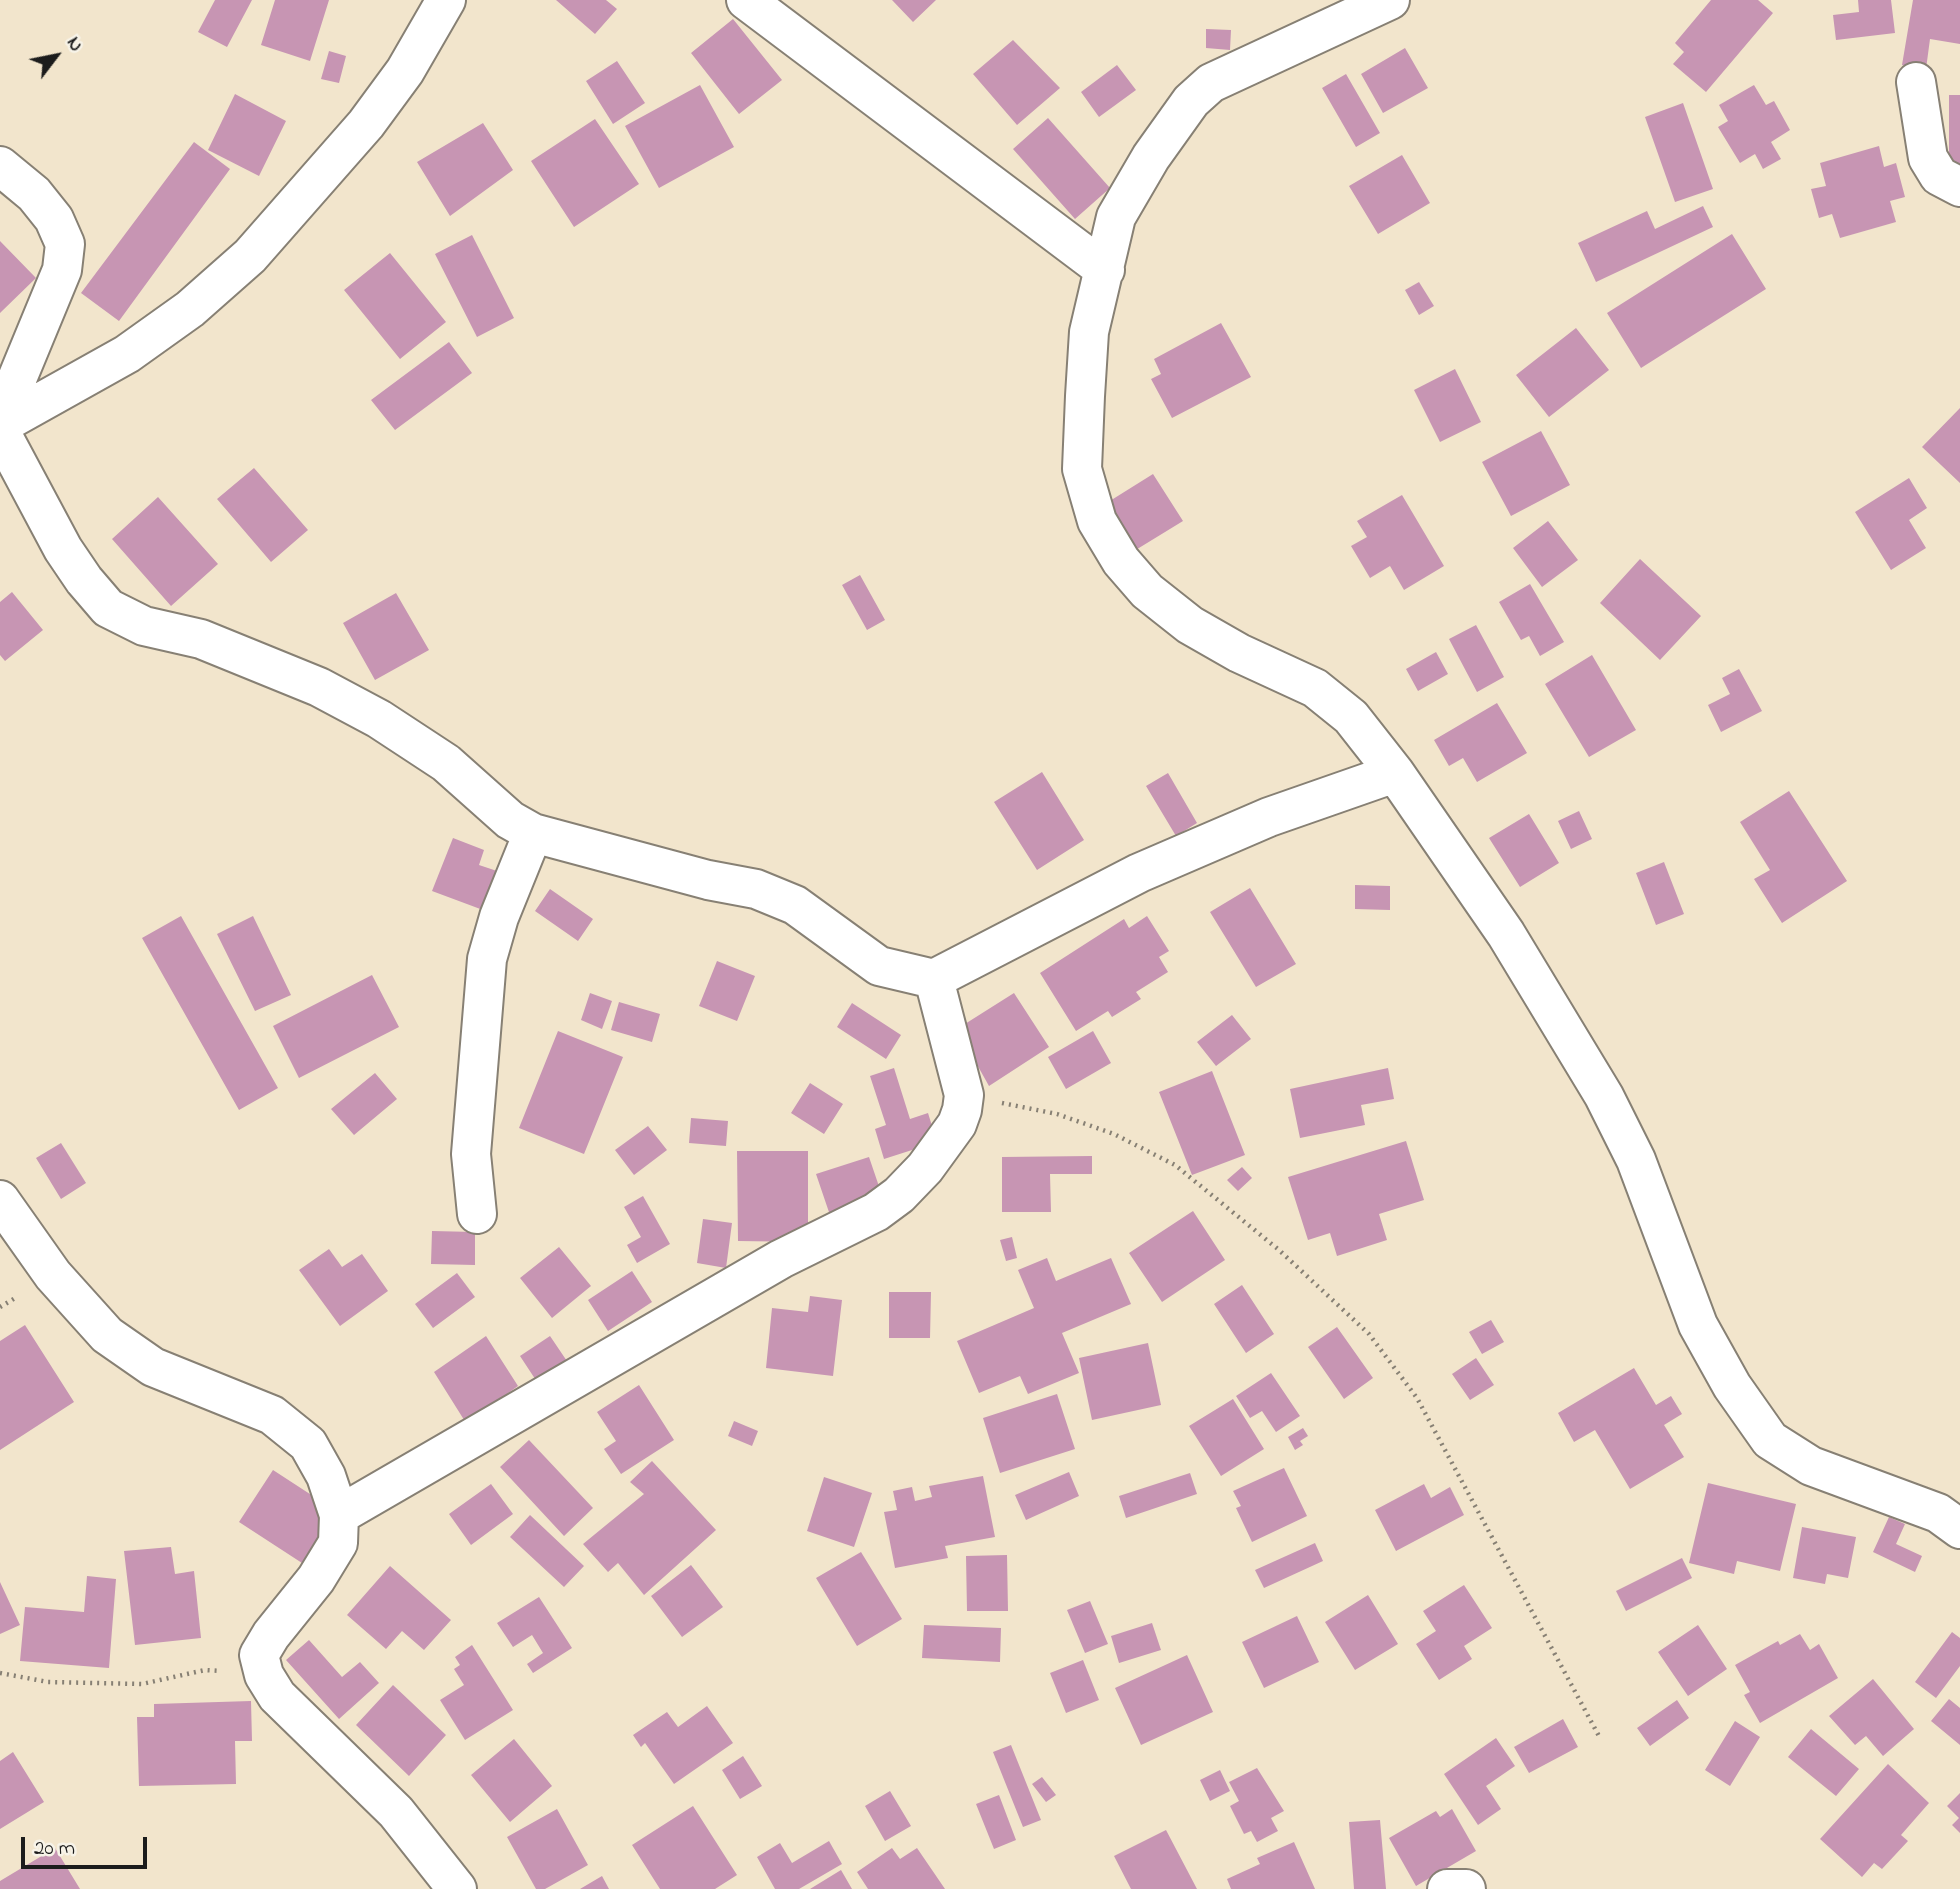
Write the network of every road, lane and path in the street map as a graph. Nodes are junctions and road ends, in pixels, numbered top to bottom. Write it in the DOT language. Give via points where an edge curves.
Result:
graph roads {
  1 [pos="446,0"];
  2 [pos="746,0"];
  3 [pos="1390,0"];
  4 [pos="1916,82"];
  5 [pos="0,166"];
  6 [pos="1960,187"];
  7 [pos="1104,270"];
  8 [pos="0,422"];
  9 [pos="0,431"];
  10 [pos="1395,773"];
  11 [pos="533,833"];
  12 [pos="934,979"];
  13 [pos="964,1095"];
  14 [pos="0,1200"];
  15 [pos="477,1214"];
  16 [pos="339,1515"];
  17 [pos="1960,1529"];
  18 [pos="0,1673"];
  19 [pos="277,1696"];
  20 [pos="1600,1738"];
  21 [pos="457,1889"];
  22 [pos="1447,1889"];
  23 [pos="1466,1889"];
  1 -- 8 [label="street" via="405,71 366,124 250,256 190,309 127,354"];
  2 -- 7 [label="street"];
  3 -- 7 [label="street" via="1211,83 1191,102 1151,157 1116,217"];
  4 -- 6 [label="street" via="1928,158 1939,176"];
  5 -- 8 [label="street" via="34,194 54,219 65,244 62,270"];
  7 -- 10 [label="street" via="1089,332 1083,469 1097,521 1121,561 1147,591 1229,648 1315,688 1351,717"];
  9 -- 11 [label="street" via="63,549 108,608 144,626 201,639 257,660 343,700 446,763 510,820"];
  10 -- 12 [label="street" via="1269,817 1139,873"];
  10 -- 17 [label="street" via="1506,934 1604,1097 1636,1160 1698,1325 1732,1386 1770,1440 1811,1466 1938,1513"];
  11 -- 12 [label="street" via="756,889 795,905 879,967"];
  11 -- 15 [label="street" via="487,959 471,1154"];
  12 -- 13 [label="street"];
  13 -- 16 [label="street" via="957,1124 925,1168 876,1212 781,1259"];
  13 -- 20 [label="path" via="1057,1114 1114,1134 1175,1165 1279,1250 1369,1334 1417,1398"];
  14 -- 16 [label="street" via="53,1275 107,1335 153,1367 272,1415 308,1444 326,1476"];
  16 -- 19 [label="street" via="338,1543 259,1655"];
  18 -- 19 [label="path" via="48,1682 142,1684 205,1670 239,1673"];
  19 -- 21 [label="street" via="396,1812"];
  22 -- 23 [label="street"];
}
